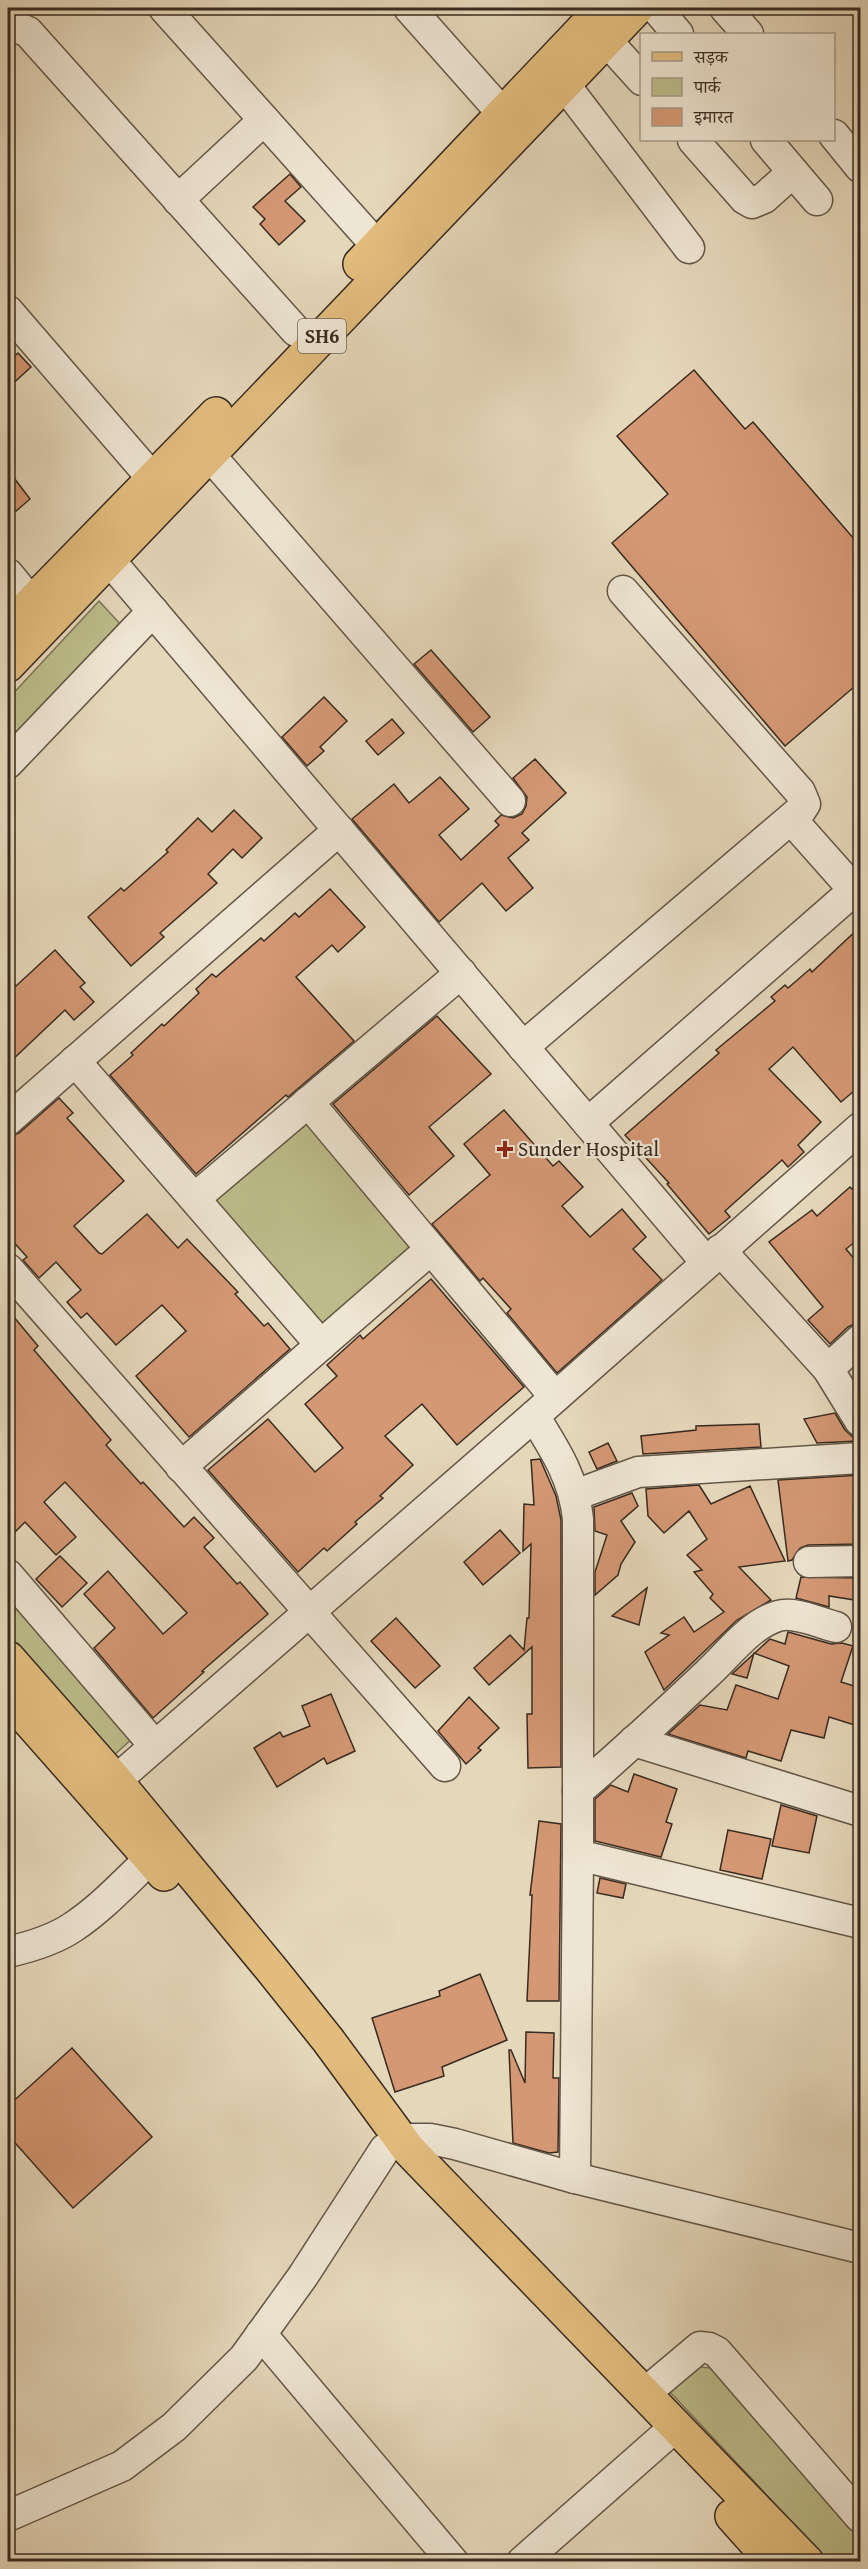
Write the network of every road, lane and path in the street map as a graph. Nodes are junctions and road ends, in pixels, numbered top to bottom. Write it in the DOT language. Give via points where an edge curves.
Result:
graph roads {
  1 [pos="164,8"];
  2 [pos="409,8"];
  3 [pos="603,8"];
  4 [pos="637,8"];
  5 [pos="656,8"];
  6 [pos="725,8"];
  7 [pos="8,23"];
  8 [pos="677,33"];
  9 [pos="747,33"];
  10 [pos="606,40"];
  11 [pos="640,78"];
  12 [pos="564,84"];
  13 [pos="502,114"];
  14 [pos="264,120"];
  15 [pos="835,136"];
  16 [pos="694,141"];
  17 [pos="767,141"];
  18 [pos="861,167"];
  19 [pos="793,172"];
  20 [pos="178,200"];
  21 [pos="817,200"];
  22 [pos="377,246"];
  23 [pos="689,248"];
  24 [pos="8,311"];
  25 [pos="296,331"];
  26 [pos="202,446"];
  27 [pos="153,479"];
  28 [pos="101,550"];
  29 [pos="8,574"];
  30 [pos="623,591"];
  31 [pos="31,602"];
  32 [pos="153,611"];
  33 [pos="8,627"];
  34 [pos="8,665"];
  35 [pos="8,763"];
  36 [pos="510,801"];
  37 [pos="791,819"];
  38 [pos="339,830"];
  39 [pos="857,888"];
  40 [pos="461,973"];
  41 [pos="523,1047"];
  42 [pos="75,1061"];
  43 [pos="308,1102"];
  44 [pos="8,1120"];
  45 [pos="588,1123"];
  46 [pos="861,1128"];
  47 [pos="195,1198"];
  48 [pos="431,1249"];
  49 [pos="713,1256"];
  50 [pos="8,1269"];
  51 [pos="861,1340"];
  52 [pos="321,1345"];
  53 [pos="828,1369"];
  54 [pos="545,1406"];
  55 [pos="861,1421"];
  56 [pos="861,1458"];
  57 [pos="182,1467"];
  58 [pos="575,1495"];
  59 [pos="861,1561"];
  60 [pos="809,1562"];
  61 [pos="8,1575"];
  62 [pos="308,1612"];
  63 [pos="836,1627"];
  64 [pos="8,1658"];
  65 [pos="8,1697"];
  66 [pos="634,1741"];
  67 [pos="155,1746"];
  68 [pos="445,1766"];
  69 [pos="106,1789"];
  70 [pos="578,1791"];
  71 [pos="861,1810"];
  72 [pos="578,1855"];
  73 [pos="151,1858"];
  74 [pos="861,1923"];
  75 [pos="8,1952"];
  76 [pos="393,2144"];
  77 [pos="575,2178"];
  78 [pos="861,2248"];
  79 [pos="261,2334"];
  80 [pos="645,2394"];
  81 [pos="668,2434"];
  82 [pos="8,2516"];
  83 [pos="861,2517"];
  84 [pos="453,2562"];
  85 [pos="522,2562"];
  86 [pos="773,2562"];
  87 [pos="807,2562"];
  1 -- 14 [label="street"];
  2 -- 13 [label="street"];
  3 -- 13 [label="main road, SH6"];
  4 -- 10 [label="main road, SH6"];
  5 -- 8 [label="street"];
  6 -- 9 [label="street"];
  7 -- 20 [label="street" via="28,32"];
  10 -- 11 [label="street"];
  10 -- 12 [label="main road, SH6"];
  12 -- 23 [label="street"];
  12 -- 26 [label="main road, SH6"];
  13 -- 22 [label="main road, SH6"];
  14 -- 20 [label="street"];
  14 -- 22 [label="street"];
  15 -- 18 [label="street"];
  16 -- 19 [label="street" via="752,203 764,198"];
  17 -- 19 [label="street"];
  19 -- 21 [label="street"];
  20 -- 25 [label="street"];
  22 -- 25 [label="main road, SH6"];
  24 -- 27 [label="street"];
  25 -- 26 [label="main road, SH6"];
  26 -- 27 [label="main road, SH6"];
  26 -- 28 [label="main road, SH6"];
  26 -- 36 [label="street"];
  27 -- 28 [label="main road, SH6"];
  28 -- 31 [label="main road, SH6"];
  28 -- 32 [label="street"];
  28 -- 34 [label="main road, SH6"];
  29 -- 31 [label="street"];
  30 -- 37 [label="street" via="800,792 805,804"];
  31 -- 33 [label="main road, SH6"];
  32 -- 35 [label="street"];
  32 -- 38 [label="street"];
  37 -- 39 [label="street"];
  37 -- 41 [label="street"];
  38 -- 40 [label="street"];
  38 -- 42 [label="street"];
  39 -- 45 [label="street"];
  40 -- 41 [label="street"];
  40 -- 43 [label="street"];
  41 -- 45 [label="street"];
  42 -- 44 [label="street"];
  42 -- 47 [label="street"];
  43 -- 47 [label="street"];
  43 -- 48 [label="street"];
  45 -- 49 [label="street"];
  46 -- 49 [label="street"];
  47 -- 52 [label="street"];
  48 -- 52 [label="street"];
  48 -- 54 [label="street"];
  49 -- 53 [label="street"];
  49 -- 54 [label="street"];
  50 -- 57 [label="street"];
  51 -- 53 [label="street"];
  52 -- 57 [label="street"];
  53 -- 55 [label="street"];
  54 -- 58 [label="street" via="555,1450"];
  54 -- 62 [label="street"];
  56 -- 58 [label="street" via="638,1472"];
  57 -- 62 [label="street"];
  58 -- 70 [label="street"];
  59 -- 60 [label="street"];
  61 -- 67 [label="street"];
  62 -- 67 [label="street"];
  62 -- 68 [label="street"];
  63 -- 66 [label="street" via="790,1615 768,1621 738,1643"];
  64 -- 69 [label="main road"];
  65 -- 69 [label="main road"];
  66 -- 70 [label="street"];
  66 -- 71 [label="street"];
  67 -- 69 [label="street"];
  69 -- 73 [label="main road"];
  69 -- 76 [label="main road" via="272,1970 328,2040"];
  70 -- 72 [label="street"];
  72 -- 74 [label="street"];
  72 -- 77 [label="street"];
  73 -- 75 [label="street" via="72,1928 34,1946"];
  73 -- 76 [label="main road"];
  76 -- 77 [label="street" via="430,2139"];
  76 -- 79 [label="street"];
  76 -- 80 [label="main road"];
  76 -- 81 [label="main road"];
  77 -- 78 [label="street"];
  79 -- 82 [label="street" via="244,2358 174,2427 122,2466"];
  79 -- 84 [label="street"];
  80 -- 81 [label="main road"];
  80 -- 83 [label="street" via="700,2347 717,2352"];
  81 -- 85 [label="street"];
  81 -- 86 [label="main road"];
  81 -- 87 [label="main road"];
}
